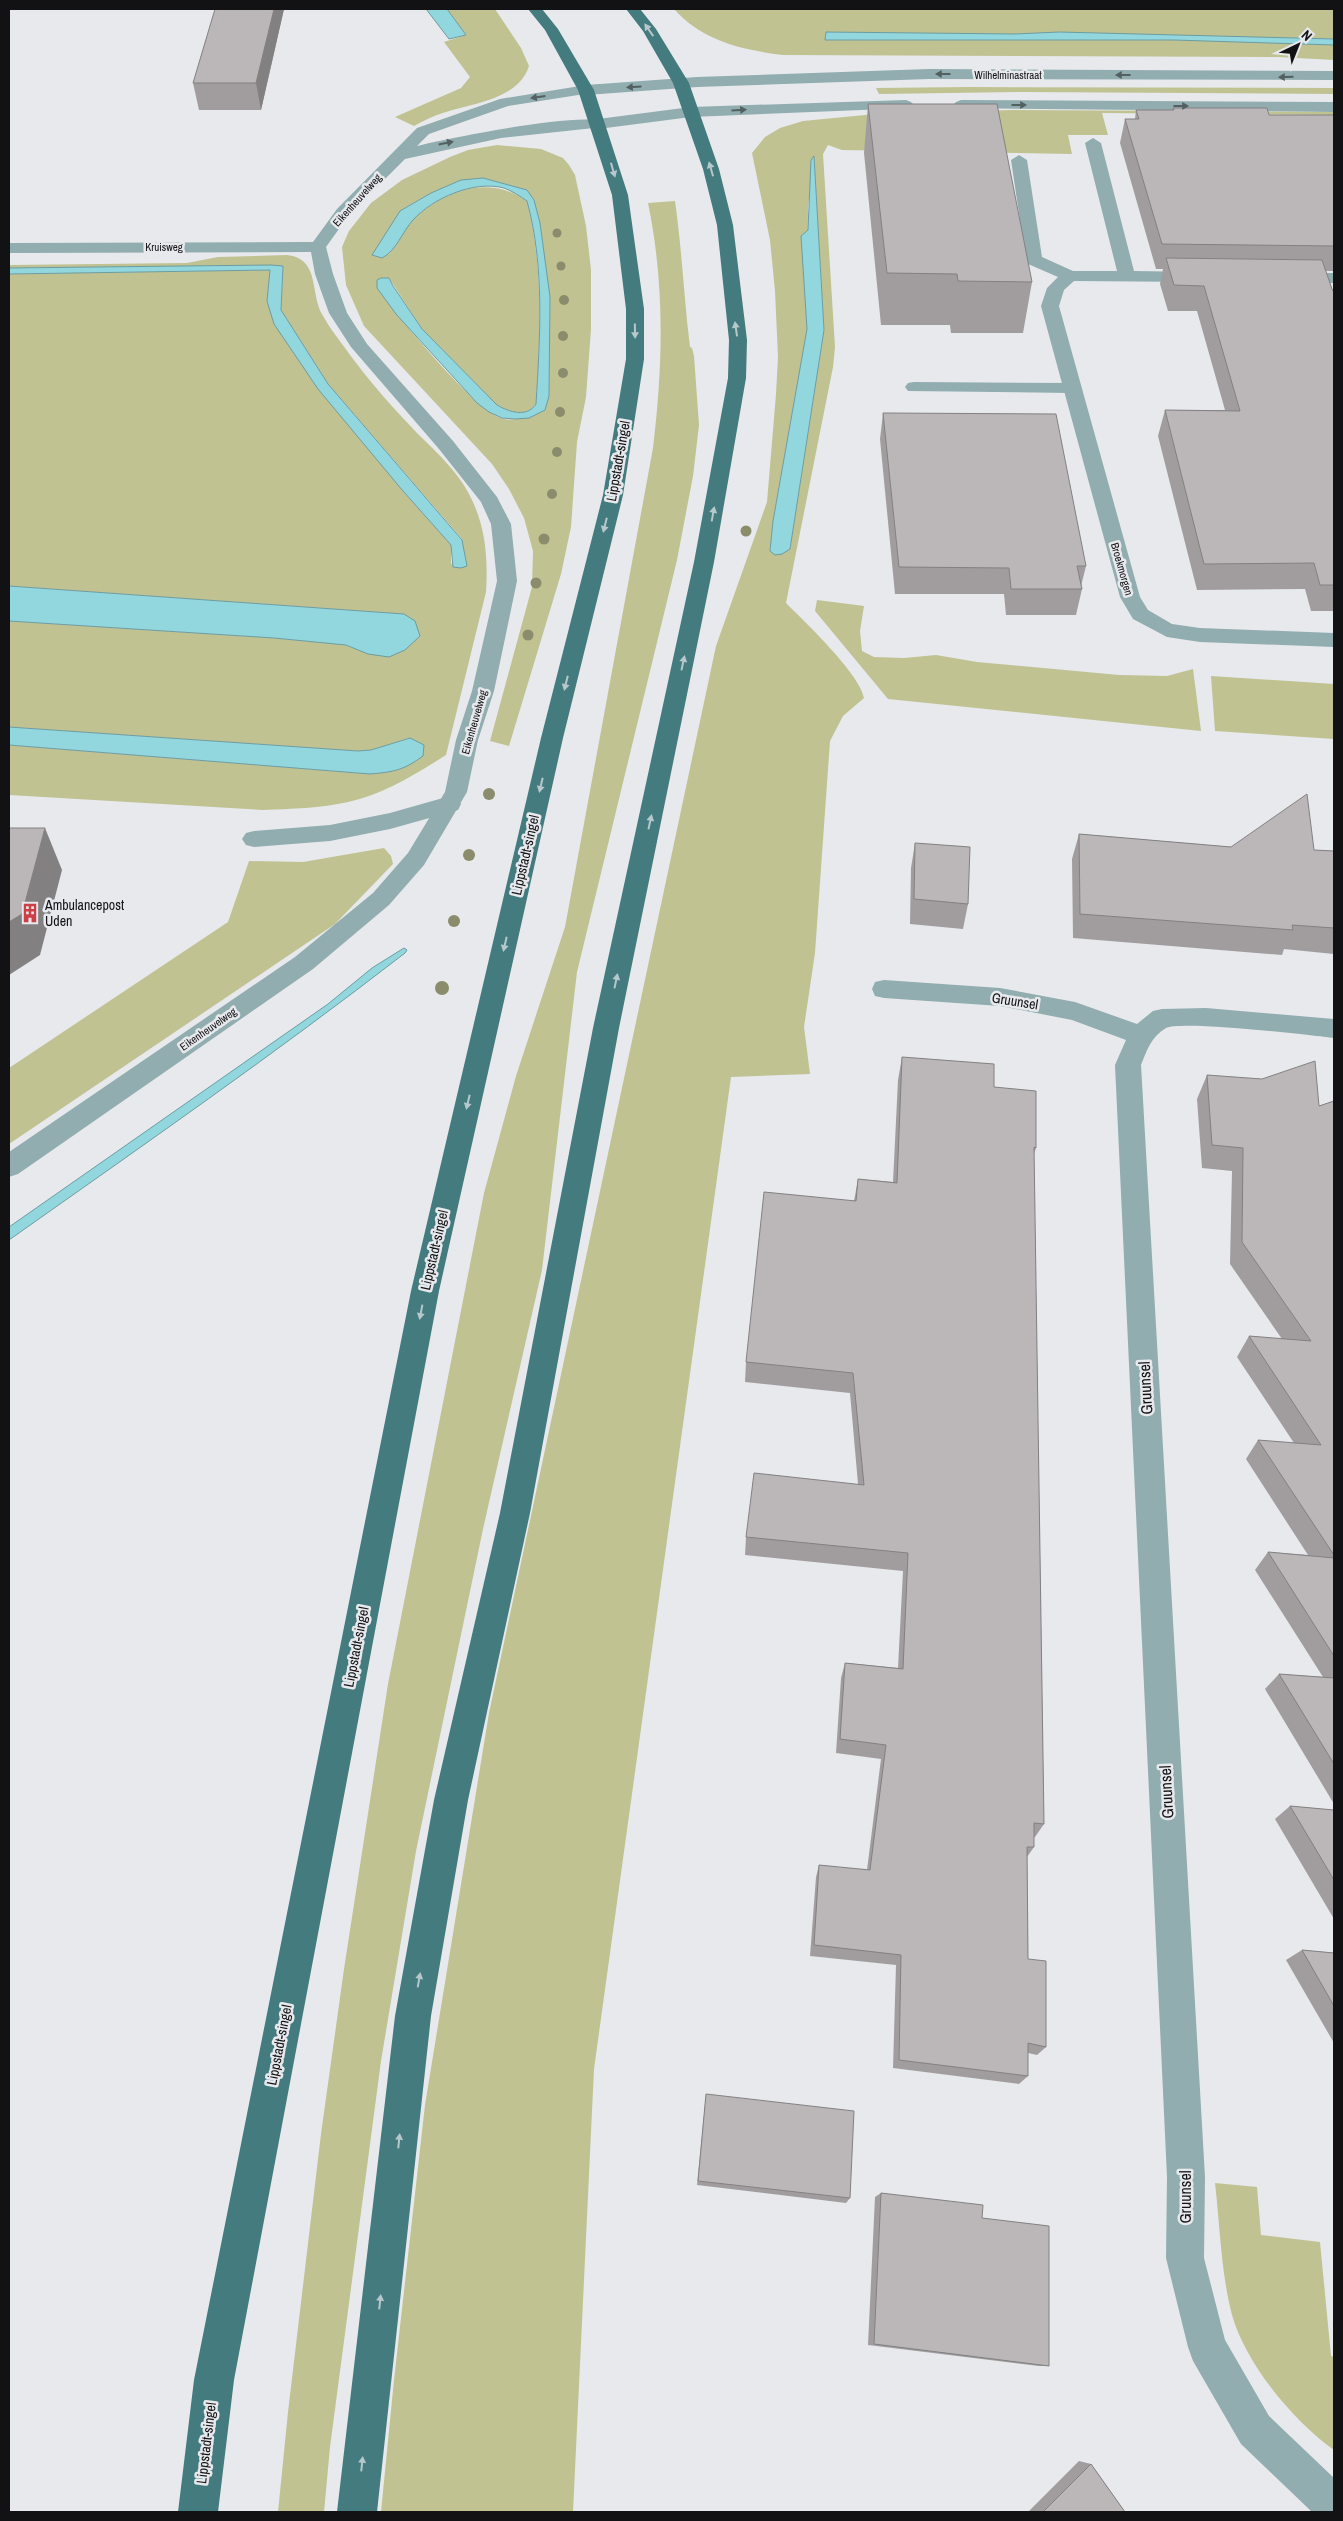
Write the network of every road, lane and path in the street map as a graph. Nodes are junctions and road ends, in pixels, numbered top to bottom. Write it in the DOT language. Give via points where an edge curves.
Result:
graph roads {
  1 [pos="535,9"];
  2 [pos="633,9"];
  3 [pos="1334,76"];
  4 [pos="686,98"];
  5 [pos="917,105"];
  6 [pos="947,105"];
  7 [pos="592,107"];
  8 [pos="1334,107"];
  9 [pos="1093,143"];
  10 [pos="399,155"];
  11 [pos="1019,160"];
  12 [pos="318,247"];
  13 [pos="9,248"];
  14 [pos="1070,276"];
  15 [pos="1128,276"];
  16 [pos="1216,277"];
  17 [pos="1274,278"];
  18 [pos="1329,284"];
  19 [pos="914,387"];
  20 [pos="1071,388"];
  21 [pos="1334,640"];
  22 [pos="450,804"];
  23 [pos="254,839"];
  24 [pos="884,989"];
  25 [pos="1334,1028"];
  26 [pos="1140,1035"];
  27 [pos="9,1166"];
  28 [pos="1334,2502"];
  29 [pos="198,2512"];
  30 [pos="357,2512"];
  1 -- 7 [label="main road, Lippstadt-singel" via="551,30"];
  4 -- 2 [label="main road, one-way" via="649,29"];
  3 -- 4 [label="street, Wilhelminastraat, one-way" via="929,74"];
  4 -- 5 [label="street, one-way"];
  4 -- 7 [label="street"];
  4 -- 7 [label="street, one-way"];
  30 -- 4 [label="main road, one-way" via="414,2006 451,1800 515,1514 604,1038 704,562 737,378 738,340 725,225 711,169"];
  6 -- 8 [label="street, one-way"];
  10 -- 7 [label="street, one-way" via="520,131"];
  7 -- 10 [label="street, Eikenheuvelweg, one-way" via="506,102 423,131"];
  7 -- 29 [label="main road, Lippstadt-singel, one-way" via="620,195 634,309 635,359 613,495 552,738 425,1291 214,2380"];
  9 -- 15 [label="street"];
  10 -- 12 [label="street, Eikenheuvelweg" via="343,212"];
  11 -- 14 [label="street" via="1034,260"];
  12 -- 13 [label="street, Kruisweg"];
  12 -- 22 [label="street, Eikenheuvelweg" via="338,313 360,347 446,445 490,501 501,524 507,581 482,691 456,792"];
  14 -- 15 [label="street"];
  14 -- 20 [label="street, Broekmorgen" via="1056,288 1050,306"];
  15 -- 16 [label="street"];
  17 -- 18 [label="street"];
  19 -- 20 [label="street"];
  20 -- 21 [label="street, Broekmorgen" via="1130,597 1140,614 1167,630 1200,635"];
  22 -- 23 [label="street" via="330,833"];
  22 -- 27 [label="street, Eikenheuvelweg" via="416,859 381,899 304,962"];
  24 -- 26 [label="street, Gruunsel" via="1000,997 1075,1011"];
  25 -- 26 [label="street" via="1206,1017 1162,1018"];
  26 -- 28 [label="street, Gruunsel" via="1128,1065 1185,2166 1185,2258 1207,2347 1255,2430"];
}
